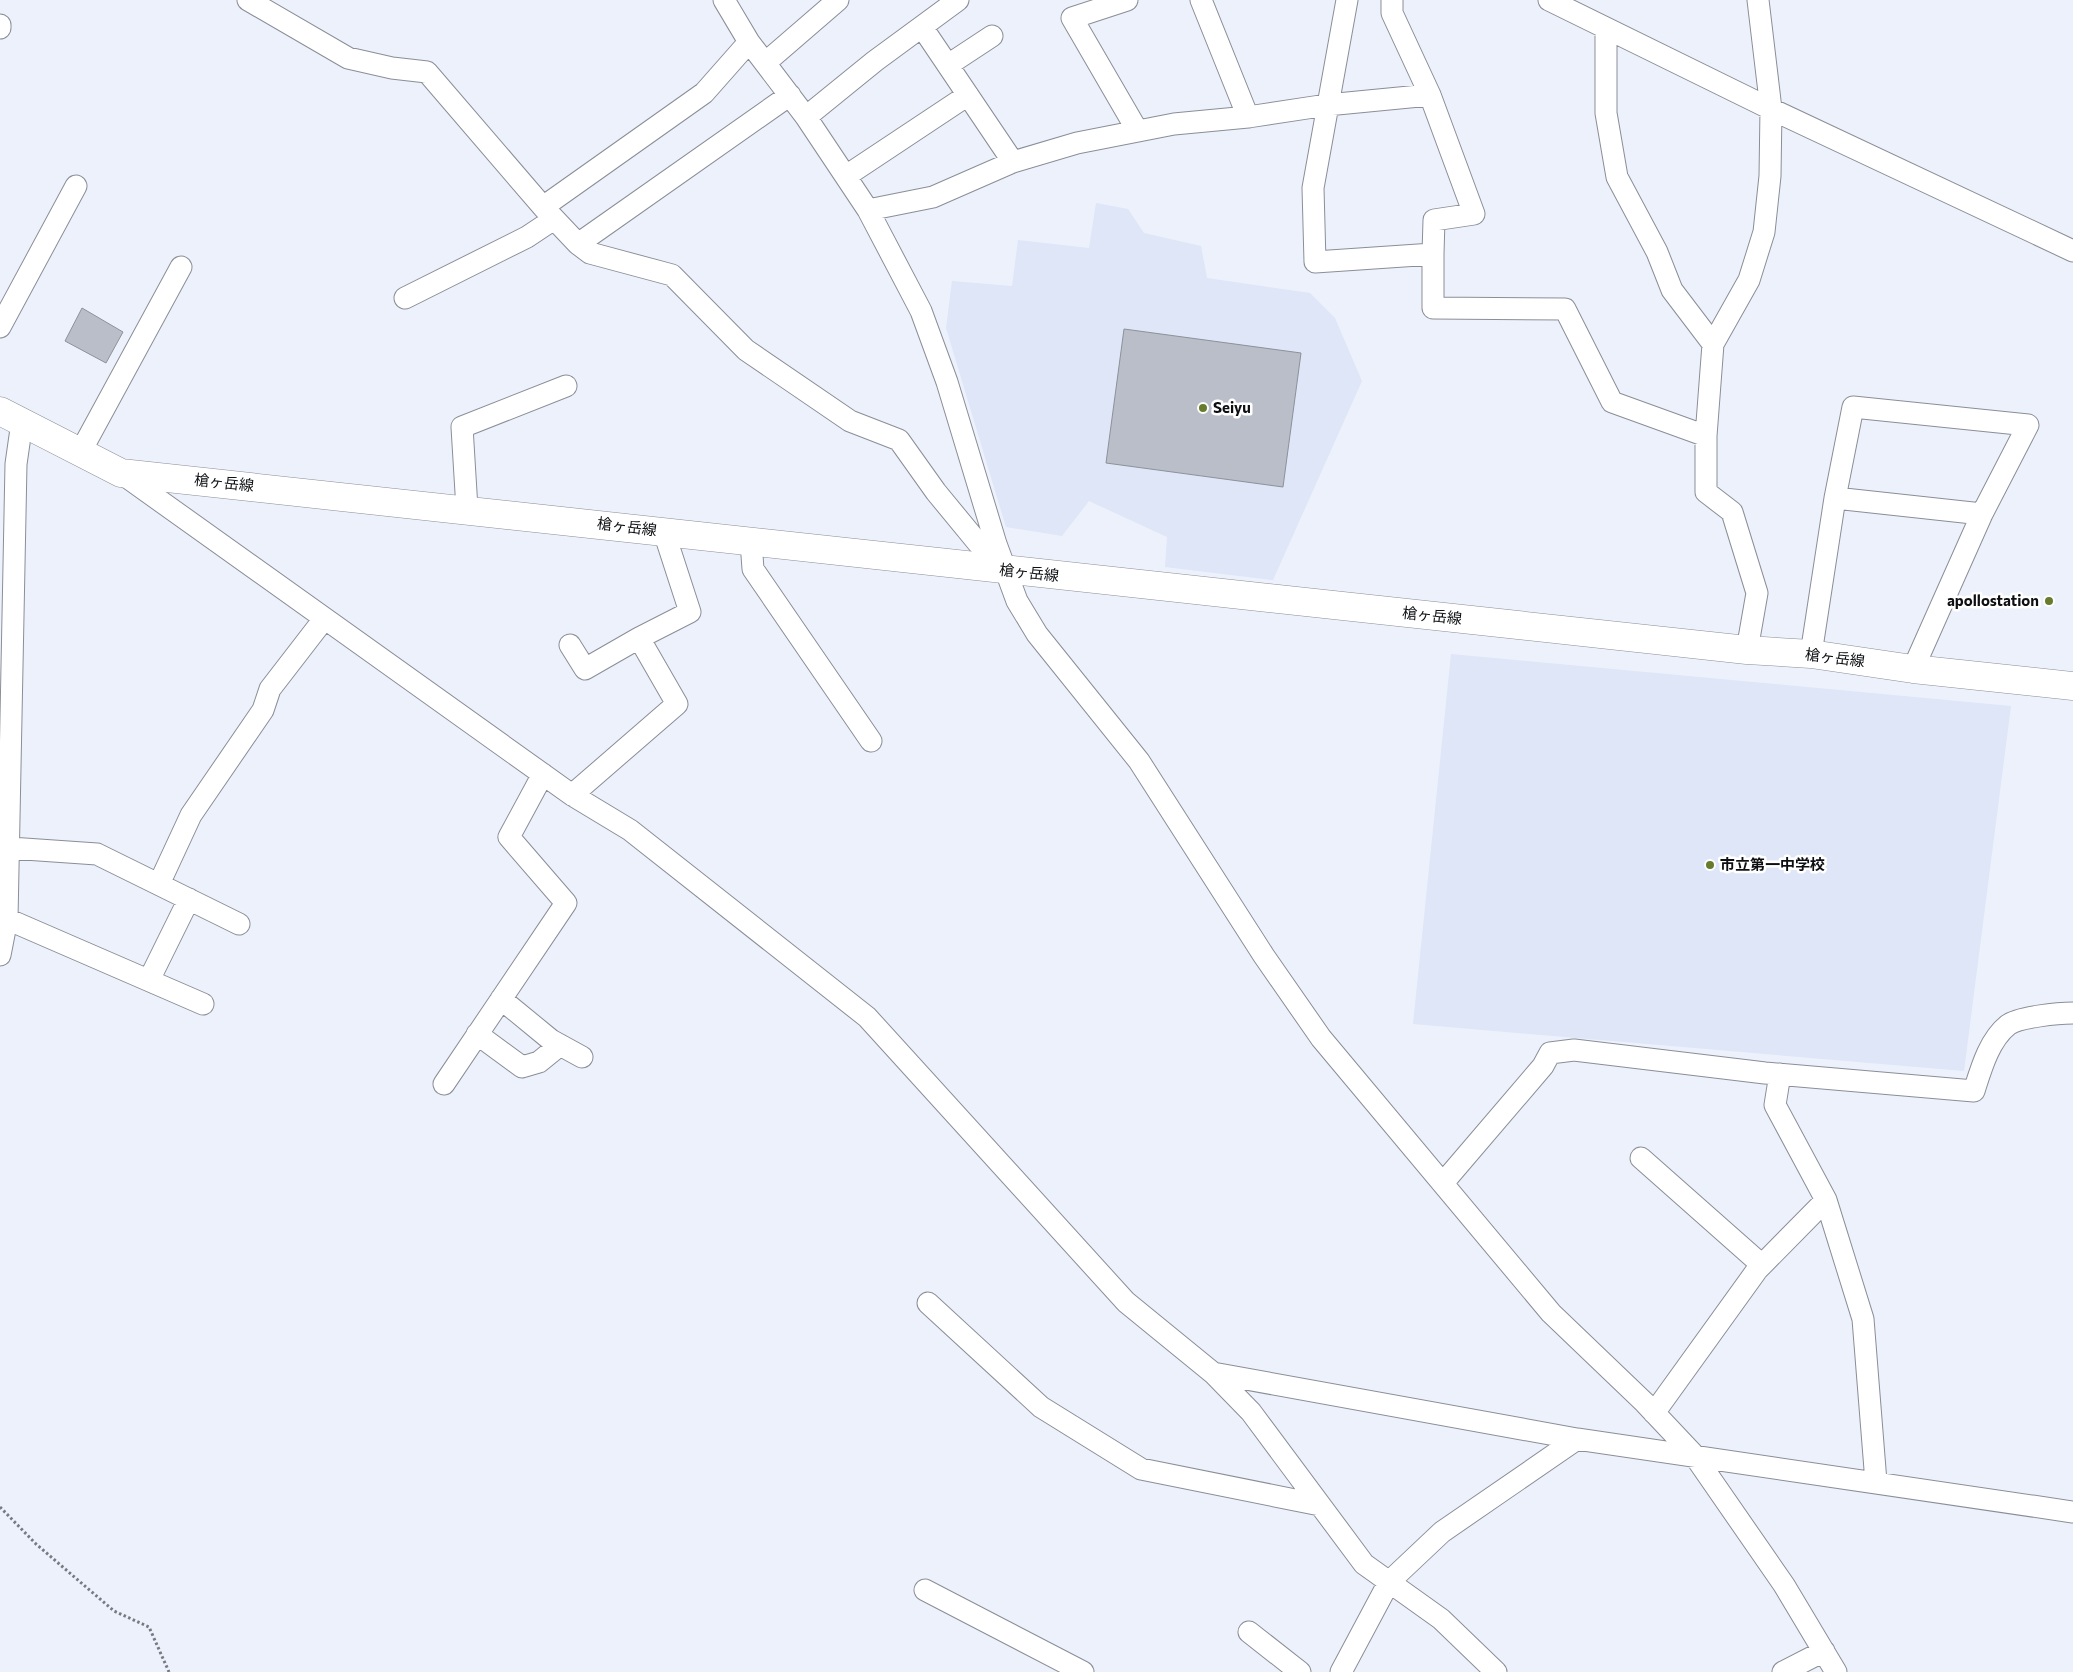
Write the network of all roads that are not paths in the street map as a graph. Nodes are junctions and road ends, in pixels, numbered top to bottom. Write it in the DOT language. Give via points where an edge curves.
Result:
graph roads {
  1 [pos="248,0"];
  2 [pos="724,0"];
  3 [pos="838,0"];
  4 [pos="958,0"];
  5 [pos="1127,0"];
  6 [pos="1201,0"];
  7 [pos="1347,0"];
  8 [pos="1392,0"];
  9 [pos="1549,0"];
  10 [pos="1758,0"];
  11 [pos="0,25"];
  12 [pos="922,27"];
  13 [pos="0,28"];
  14 [pos="1606,28"];
  15 [pos="992,36"];
  16 [pos="749,42"];
  17 [pos="765,63"];
  18 [pos="948,65"];
  19 [pos="968,95"];
  20 [pos="1430,95"];
  21 [pos="790,96"];
  22 [pos="1327,104"];
  23 [pos="1771,110"];
  24 [pos="806,117"];
  25 [pos="1248,117"];
  26 [pos="1137,130"];
  27 [pos="1013,162"];
  28 [pos="846,176"];
  29 [pos="76,186"];
  30 [pos="868,210"];
  31 [pos="549,213"];
  32 [pos="578,244"];
  33 [pos="2073,251"];
  34 [pos="1433,254"];
  35 [pos="181,267"];
  36 [pos="404,298"];
  37 [pos="0,327"];
  38 [pos="1714,344"];
  39 [pos="566,386"];
  40 [pos="11,416"];
  41 [pos="1706,436"];
  42 [pos="81,451"];
  43 [pos="121,473"];
  44 [pos="1835,498"];
  45 [pos="467,509"];
  46 [pos="1982,514"];
  47 [pos="664,532"];
  48 [pos="751,542"];
  49 [pos="1006,570"];
  50 [pos="324,619"];
  51 [pos="639,638"];
  52 [pos="570,645"];
  53 [pos="1747,650"];
  54 [pos="1811,654"];
  55 [pos="1913,669"];
  56 [pos="2073,686"];
  57 [pos="871,740"];
  58 [pos="543,774"];
  59 [pos="572,795"];
  60 [pos="10,848"];
  61 [pos="160,884"];
  62 [pos="189,899"];
  63 [pos="7,919"];
  64 [pos="239,924"];
  65 [pos="0,955"];
  66 [pos="149,980"];
  67 [pos="501,999"];
  68 [pos="202,1004"];
  69 [pos="2073,1013"];
  70 [pos="478,1034"];
  71 [pos="560,1045"];
  72 [pos="582,1057"];
  73 [pos="1780,1074"];
  74 [pos="444,1084"];
  75 [pos="1641,1158"];
  76 [pos="1443,1183"];
  77 [pos="1826,1200"];
  78 [pos="1762,1265"];
  79 [pos="928,1303"];
  80 [pos="1212,1373"];
  81 [pos="1654,1413"];
  82 [pos="1577,1439"];
  83 [pos="1694,1456"];
  84 [pos="1876,1482"];
  85 [pos="1320,1505"];
  86 [pos="2073,1512"];
  87 [pos="1389,1582"];
  88 [pos="925,1590"];
  89 [pos="1249,1632"];
  90 [pos="1824,1651"];
  91 [pos="1083,1672"];
  92 [pos="1300,1672"];
  93 [pos="1341,1672"];
  94 [pos="1496,1672"];
  95 [pos="1783,1672"];
  96 [pos="1836,1672"];
  1 -- 31 [label="street" via="348,58 427,72"];
  2 -- 16 [label="street"];
  3 -- 17 [label="street"];
  4 -- 12 [label="street"];
  5 -- 26 [label="street" via="1072,18"];
  6 -- 25 [label="street"];
  7 -- 22 [label="street"];
  8 -- 20 [label="street" via="1392,13"];
  9 -- 14 [label="street"];
  10 -- 23 [label="street"];
  11 -- 13 [label="street"];
  12 -- 18 [label="street"];
  12 -- 24 [label="street"];
  14 -- 23 [label="street"];
  14 -- 38 [label="street" via="1606,113 1617,177 1657,252 1672,290"];
  15 -- 18 [label="street"];
  16 -- 17 [label="street"];
  16 -- 31 [label="street" via="704,93"];
  17 -- 21 [label="street"];
  18 -- 19 [label="street"];
  19 -- 27 [label="street"];
  19 -- 28 [label="street"];
  20 -- 22 [label="street"];
  20 -- 34 [label="street" via="1474,214 1434,220"];
  21 -- 24 [label="street"];
  21 -- 32 [label="street"];
  22 -- 25 [label="street"];
  22 -- 34 [label="street" via="1313,188 1315,262"];
  23 -- 33 [label="street"];
  23 -- 38 [label="street" via="1770,176 1764,232 1749,280"];
  24 -- 28 [label="street"];
  25 -- 26 [label="street"];
  26 -- 27 [label="street"];
  27 -- 30 [label="street" via="933,197"];
  28 -- 30 [label="street"];
  29 -- 37 [label="street"];
  30 -- 49 [label="street" via="920,312 947,382"];
  31 -- 32 [label="street"];
  31 -- 36 [label="street" via="528,237"];
  32 -- 49 [label="street" via="590,252 672,275 746,350 850,421 899,440 972,536"];
  34 -- 41 [label="street" via="1433,308 1565,309 1612,402"];
  35 -- 42 [label="street"];
  38 -- 41 [label="street"];
  39 -- 45 [label="street" via="462,427"];
  40 -- 42 [label="main road, 槍ヶ岳線"];
  40 -- 60 [label="street" via="16,464"];
  41 -- 53 [label="street" via="1706,492 1732,512 1757,593"];
  42 -- 43 [label="main road, 槍ヶ岳線"];
  43 -- 45 [label="main road, 槍ヶ岳線"];
  43 -- 50 [label="street"];
  44 -- 46 [label="street"];
  44 -- 46 [label="street" via="1853,407 2028,425"];
  44 -- 54 [label="street"];
  45 -- 47 [label="main road, 槍ヶ岳線"];
  46 -- 55 [label="street"];
  47 -- 48 [label="main road, 槍ヶ岳線"];
  47 -- 51 [label="street" via="690,612"];
  48 -- 49 [label="main road, 槍ヶ岳線"];
  48 -- 57 [label="street" via="753,569"];
  49 -- 53 [label="main road, 槍ヶ岳線"];
  49 -- 76 [label="street" via="1017,601 1037,634 1138,761 1321,1038"];
  50 -- 58 [label="street"];
  50 -- 61 [label="street" via="270,689 263,710 191,815"];
  51 -- 52 [label="street" via="585,669"];
  51 -- 59 [label="street" via="677,704"];
  53 -- 54 [label="main road, 槍ヶ岳線"];
  54 -- 55 [label="main road, 槍ヶ岳線"];
  55 -- 56 [label="main road, 槍ヶ岳線"];
  58 -- 59 [label="street"];
  58 -- 67 [label="street" via="509,837 566,903"];
  59 -- 80 [label="street" via="630,830 867,1017 1126,1302"];
  60 -- 61 [label="street" via="97,854"];
  60 -- 63 [label="street"];
  61 -- 62 [label="street"];
  62 -- 64 [label="street"];
  62 -- 66 [label="street"];
  63 -- 65 [label="street"];
  63 -- 66 [label="street"];
  66 -- 68 [label="street"];
  67 -- 70 [label="street"];
  67 -- 71 [label="street"];
  69 -- 73 [label="street" via="2050,1014 2008,1025 1986,1055 1974,1091"];
  70 -- 71 [label="street" via="522,1067 539,1062"];
  70 -- 74 [label="street"];
  71 -- 72 [label="street"];
  73 -- 76 [label="street" via="1574,1050 1550,1052 1543,1066"];
  73 -- 77 [label="street" via="1775,1105"];
  75 -- 78 [label="street"];
  76 -- 81 [label="street" via="1551,1312"];
  77 -- 78 [label="street"];
  77 -- 84 [label="street" via="1863,1319"];
  78 -- 81 [label="street"];
  79 -- 85 [label="street" via="1041,1406 1141,1469"];
  80 -- 82 [label="street"];
  80 -- 85 [label="street" via="1251,1412"];
  81 -- 83 [label="street"];
  82 -- 83 [label="street"];
  82 -- 87 [label="street" via="1442,1532"];
  83 -- 84 [label="street"];
  83 -- 90 [label="street" via="1784,1585"];
  84 -- 86 [label="street"];
  85 -- 87 [label="street" via="1364,1564"];
  87 -- 93 [label="street"];
  87 -- 94 [label="street" via="1441,1619"];
  88 -- 91 [label="street"];
  89 -- 92 [label="street"];
  90 -- 95 [label="street"];
  90 -- 96 [label="street"];
}
